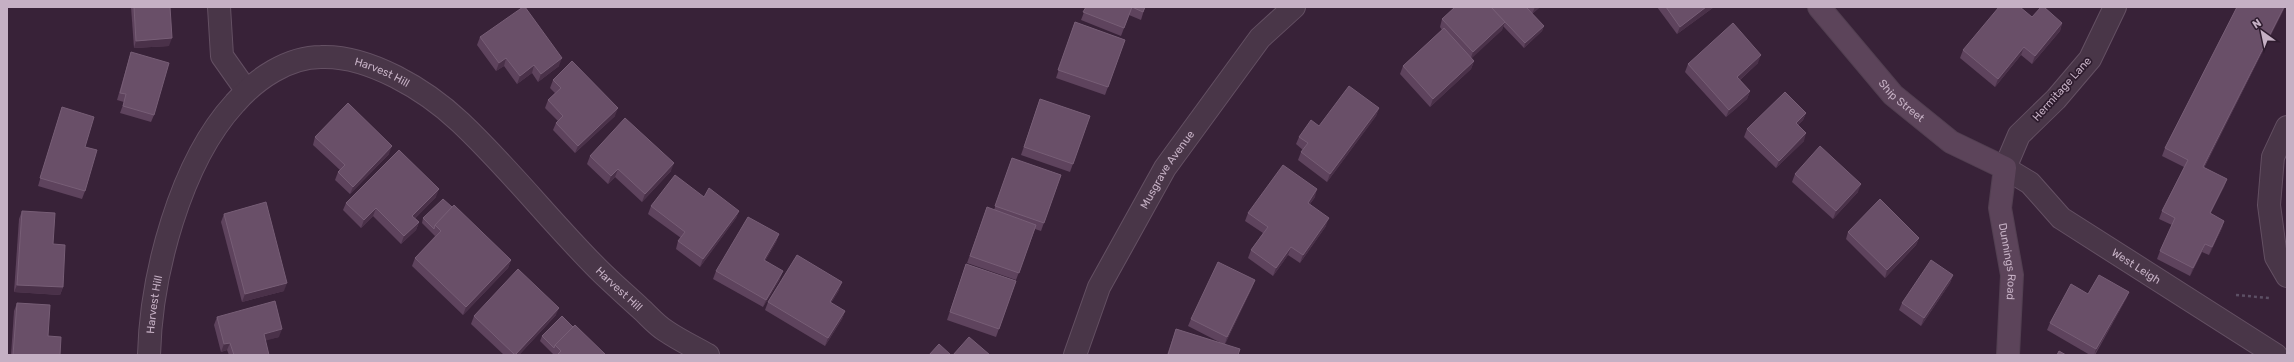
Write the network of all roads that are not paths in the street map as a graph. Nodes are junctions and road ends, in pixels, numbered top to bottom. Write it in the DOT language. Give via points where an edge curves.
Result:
graph roads {
  1 [pos="219,7"];
  2 [pos="1294,7"];
  3 [pos="1819,7"];
  4 [pos="2115,7"];
  5 [pos="246,90"];
  6 [pos="2287,127"];
  7 [pos="2005,168"];
  8 [pos="2287,276"];
  9 [pos="149,355"];
  10 [pos="708,355"];
  11 [pos="1075,355"];
  12 [pos="2008,355"];
  13 [pos="2276,355"];
  1 -- 5 [label="street" via="222,56"];
  2 -- 11 [label="street, Musgrave Avenue" via="1260,38 1165,168 1099,287"];
  3 -- 7 [label="street, Ship Street" via="1893,95 1951,142"];
  4 -- 7 [label="street, Hermitage Lane" via="2090,59 2056,99 2020,135"];
  5 -- 9 [label="street, Harvest Hill" via="219,120 187,180 170,230 150,318"];
  5 -- 10 [label="street, Harvest Hill" via="290,63 321,56 363,62 409,83 460,121 598,269 664,330"];
  6 -- 8 [label="street" via="2273,157 2269,205 2276,257"];
  7 -- 12 [label="street, Dunnings Road" via="2000,208 2012,274"];
  7 -- 13 [label="street, West Leigh" via="2030,183 2061,218"];
}
